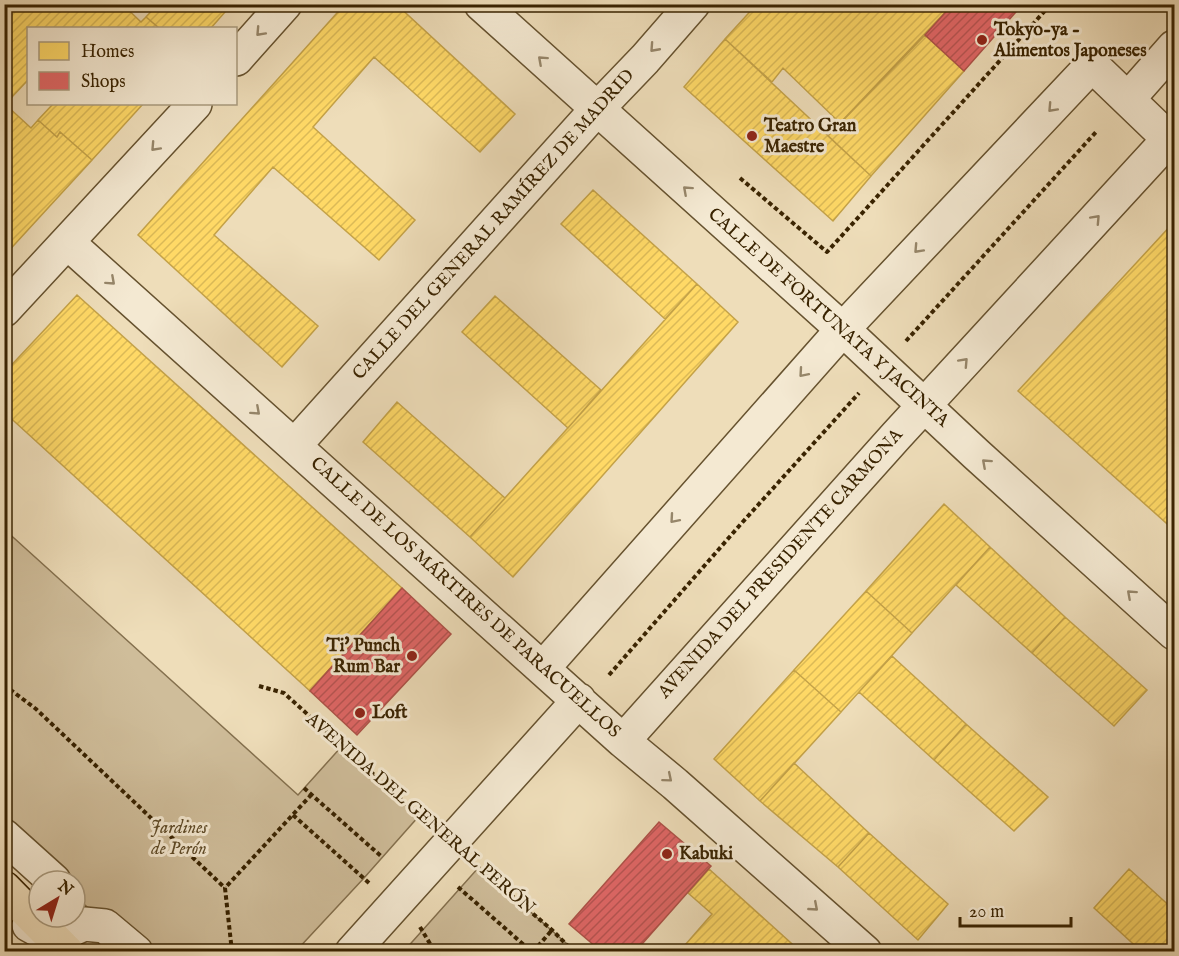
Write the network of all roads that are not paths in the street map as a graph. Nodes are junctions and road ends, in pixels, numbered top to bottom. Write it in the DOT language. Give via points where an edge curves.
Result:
graph roads {
  1 [pos="285,4"];
  2 [pos="481,4"];
  3 [pos="693,4"];
  4 [pos="1174,47"];
  5 [pos="237,58"];
  6 [pos="1128,99"];
  7 [pos="194,105"];
  8 [pos="597,109"];
  9 [pos="68,242"];
  10 [pos="4,310"];
  11 [pos="843,329"];
  12 [pos="924,405"];
  13 [pos="295,446"];
  14 [pos="1174,633"];
  15 [pos="543,668"];
  16 [pos="579,700"];
  17 [pos="623,741"];
  18 [pos="4,836"];
  19 [pos="41,869"];
  20 [pos="4,888"];
  21 [pos="4,904"];
  22 [pos="60,945"];
  23 [pos="136,951"];
  24 [pos="352,951"];
  25 [pos="864,951"];
  1 -- 5 [label="street, one-way"];
  8 -- 2 [label="street, CALLE DE FORTUNATA Y JACINTA, one-way"];
  3 -- 8 [label="street, CALLE DEL GENERAL RAMÍREZ DE MADRID, one-way"];
  4 -- 6 [label="street"];
  6 -- 11 [label="street, AVENIDA DEL PRESIDENTE CARMONA, one-way" via="1092,65"];
  12 -- 6 [label="street, AVENIDA DEL PRESIDENTE CARMONA, one-way" via="1169,139"];
  7 -- 9 [label="street, one-way"];
  11 -- 8 [label="street, CALLE DE FORTUNATA Y JACINTA, one-way"];
  8 -- 13 [label="street, CALLE DEL GENERAL RAMÍREZ DE MADRID"];
  9 -- 10 [label="street"];
  9 -- 13 [label="street, CALLE DE LOS MÁRTIRES DE PARACUELLOS, one-way"];
  11 -- 12 [label="street, CALLE DE FORTUNATA Y JACINTA"];
  11 -- 15 [label="street, AVENIDA DEL PRESIDENTE CARMONA, one-way"];
  14 -- 12 [label="street, CALLE DE FORTUNATA Y JACINTA, one-way"];
  12 -- 17 [label="street, AVENIDA DEL PRESIDENTE CARMONA"];
  13 -- 15 [label="street, CALLE DE LOS MÁRTIRES DE PARACUELLOS"];
  15 -- 16 [label="street, CALLE DE LOS MÁRTIRES DE PARACUELLOS"];
  16 -- 17 [label="street, CALLE DE LOS MÁRTIRES DE PARACUELLOS"];
  16 -- 24 [label="street"];
  17 -- 25 [label="street, CALLE DE LOS MÁRTIRES DE PARACUELLOS, one-way"];
  18 -- 19 [label="street"];
  20 -- 22 [label="main road"];
  21 -- 22 [label="street"];
  22 -- 23 [label="street" via="84,924 105,926"];
}
